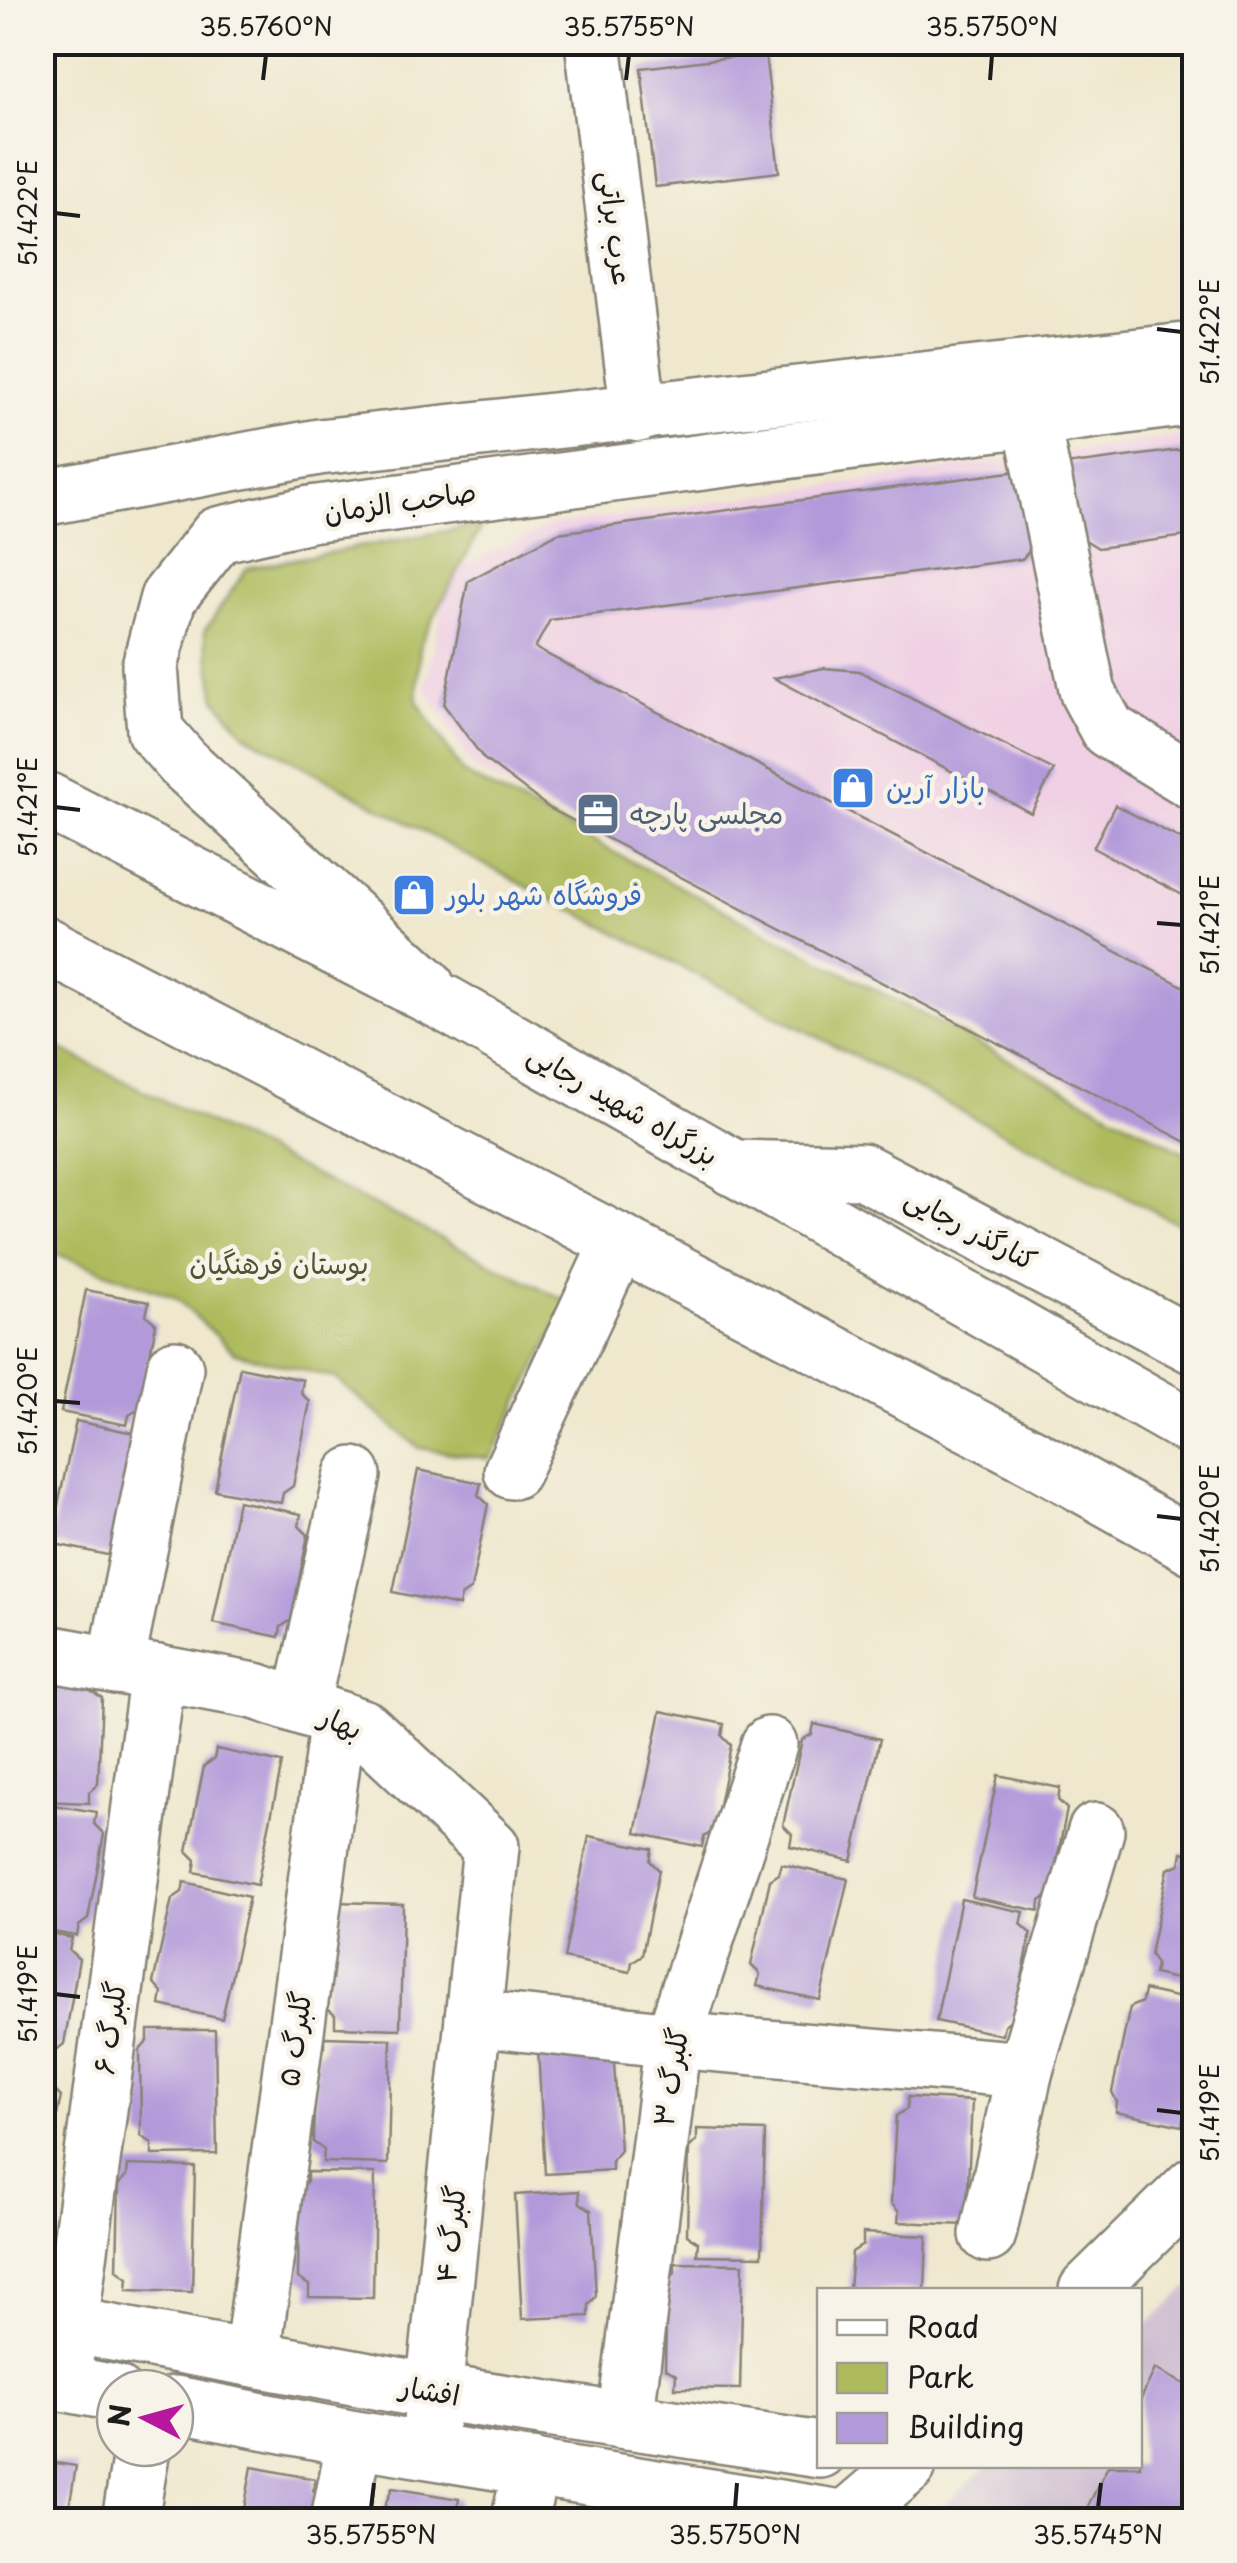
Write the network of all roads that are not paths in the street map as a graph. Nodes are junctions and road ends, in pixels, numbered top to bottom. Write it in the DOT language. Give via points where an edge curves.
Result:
graph roads {
  1 [pos="594,42"];
  2 [pos="1194,350"];
  3 [pos="1194,397"];
  4 [pos="639,414"];
  5 [pos="1031,418"];
  6 [pos="42,498"];
  7 [pos="1194,782"];
  8 [pos="42,798"];
  9 [pos="42,943"];
  10 [pos="446,1004"];
  11 [pos="733,1168"];
  12 [pos="619,1242"];
  13 [pos="1194,1346"];
  14 [pos="175,1368"];
  15 [pos="1194,1430"];
  16 [pos="512,1471"];
  17 [pos="353,1475"];
  18 [pos="1194,1546"];
  19 [pos="42,1652"];
  20 [pos="137,1670"];
  21 [pos="319,1712"];
  22 [pos="769,1745"];
  23 [pos="1096,1830"];
  24 [pos="473,2018"];
  25 [pos="672,2040"];
  26 [pos="1025,2070"];
  27 [pos="1194,2185"];
  28 [pos="988,2234"];
  29 [pos="1089,2288"];
  30 [pos="56,2322"];
  31 [pos="252,2358"];
  32 [pos="52,2381"];
  33 [pos="95,2389"];
  34 [pos="435,2392"];
  35 [pos="195,2408"];
  36 [pos="625,2420"];
  37 [pos="354,2439"];
  38 [pos="428,2450"];
  39 [pos="817,2450"];
  40 [pos="532,2466"];
  41 [pos="139,2468"];
  42 [pos="906,2468"];
  43 [pos="130,2520"];
  44 [pos="339,2520"];
  45 [pos="519,2520"];
  46 [pos="846,2520"];
  1 -- 4 [label="main road, عرب براتی"];
  2 -- 4 [label="main road"];
  3 -- 5 [label="main road, صاحب الزمان"];
  4 -- 6 [label="main road" via="319,447"];
  5 -- 7 [label="main road" via="1088,693 1108,730"];
  5 -- 10 [label="main road, صاحب الزمان" via="310,514 218,535 168,598 150,666 156,732"];
  8 -- 10 [label="main road, بزرگراه شهید رجایی"];
  9 -- 12 [label="main road"];
  10 -- 11 [label="main road, بزرگراه شهید رجایی"];
  11 -- 13 [label="main road, کنارگذر رجایی" via="862,1172"];
  11 -- 15 [label="main road, بزرگراه شهید رجایی"];
  12 -- 16 [label="main road"];
  12 -- 18 [label="main road"];
  14 -- 20 [label="main road, گلبرگ ۶"];
  17 -- 21 [label="main road, گلبرگ ۵"];
  19 -- 20 [label="main road, بهار"];
  20 -- 21 [label="main road, بهار" via="255,1691"];
  20 -- 30 [label="main road, گلبرگ ۶"];
  21 -- 24 [label="main road, بهار" via="364,1728 491,1847"];
  21 -- 31 [label="main road, گلبرگ ۵"];
  22 -- 25 [label="main road, گلبرگ ۳"];
  23 -- 26 [label="main road"];
  24 -- 25 [label="main road"];
  24 -- 34 [label="main road, گلبرگ ۴"];
  25 -- 26 [label="main road"];
  25 -- 36 [label="main road, گلبرگ ۳"];
  26 -- 28 [label="main road"];
  27 -- 29 [label="main road"];
  30 -- 31 [label="main road, افشار"];
  30 -- 32 [label="main road, گلبرگ ۶"];
  31 -- 34 [label="main road, افشار"];
  32 -- 33 [label="main road"];
  34 -- 36 [label="main road, افشار"];
  34 -- 38 [label="main road, گلبرگ ۴"];
  35 -- 37 [label="main road, افشار"];
  36 -- 39 [label="main road, افشار"];
  37 -- 38 [label="main road, افشار"];
  37 -- 44 [label="main road"];
  38 -- 40 [label="main road, افشار"];
  40 -- 45 [label="main road"];
  40 -- 46 [label="main road, افشار"];
  41 -- 43 [label="main road"];
  42 -- 46 [label="main road"];
}
